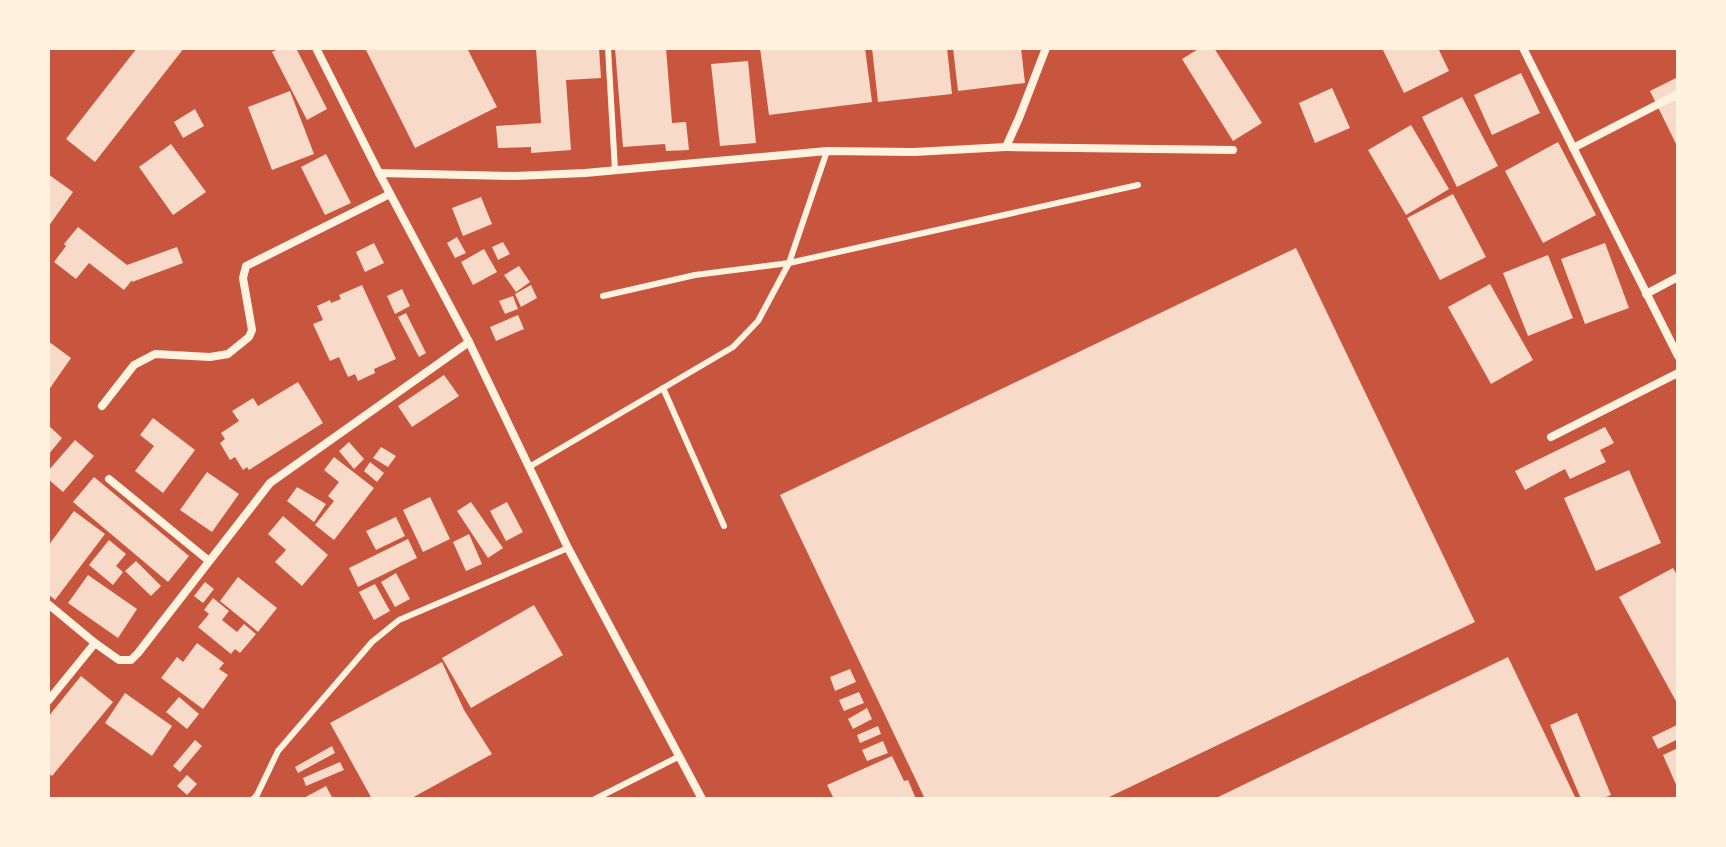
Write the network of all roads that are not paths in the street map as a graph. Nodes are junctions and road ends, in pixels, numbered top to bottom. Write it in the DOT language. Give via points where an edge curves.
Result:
graph roads {
  1 [pos="316,48"];
  2 [pos="608,48"];
  3 [pos="1046,48"];
  4 [pos="1523,48"];
  5 [pos="1678,94"];
  6 [pos="1006,147"];
  7 [pos="1573,148"];
  8 [pos="1233,150"];
  9 [pos="827,151"];
  10 [pos="615,170"];
  11 [pos="379,173"];
  12 [pos="1138,185"];
  13 [pos="390,194"];
  14 [pos="789,263"];
  15 [pos="1678,277"];
  16 [pos="1646,294"];
  17 [pos="603,296"];
  18 [pos="469,342"];
  19 [pos="1678,356"];
  20 [pos="1678,373"];
  21 [pos="663,388"];
  22 [pos="102,406"];
  23 [pos="1551,437"];
  24 [pos="529,467"];
  25 [pos="109,479"];
  26 [pos="724,526"];
  27 [pos="568,548"];
  28 [pos="209,561"];
  29 [pos="48,604"];
  30 [pos="95,643"];
  31 [pos="48,701"];
  32 [pos="678,757"];
  33 [pos="253,799"];
  34 [pos="595,799"];
  35 [pos="702,799"];
  1 -- 11 [label="street"];
  2 -- 10 [label="lane"];
  3 -- 6 [label="street"];
  4 -- 7 [label="street"];
  5 -- 7 [label="street"];
  6 -- 8 [label="street"];
  6 -- 9 [label="street"];
  7 -- 16 [label="street"];
  9 -- 10 [label="street"];
  9 -- 14 [label="lane"];
  10 -- 11 [label="street" via="515,176"];
  11 -- 13 [label="street"];
  12 -- 14 [label="lane"];
  13 -- 18 [label="street"];
  13 -- 22 [label="street" via="246,266 243,278 252,330 228,354 155,354 134,365"];
  14 -- 17 [label="lane" via="695,275"];
  14 -- 21 [label="lane" via="758,321 733,347"];
  15 -- 16 [label="street"];
  16 -- 19 [label="street"];
  18 -- 24 [label="street"];
  18 -- 28 [label="street" via="270,483"];
  20 -- 23 [label="street"];
  21 -- 24 [label="lane"];
  21 -- 26 [label="lane"];
  24 -- 27 [label="street"];
  25 -- 28 [label="street"];
  27 -- 32 [label="street"];
  27 -- 33 [label="lane" via="399,620 372,642 278,751"];
  28 -- 30 [label="street" via="131,660 119,660"];
  29 -- 30 [label="street"];
  30 -- 31 [label="street"];
  32 -- 34 [label="lane"];
  32 -- 35 [label="street"];
}
